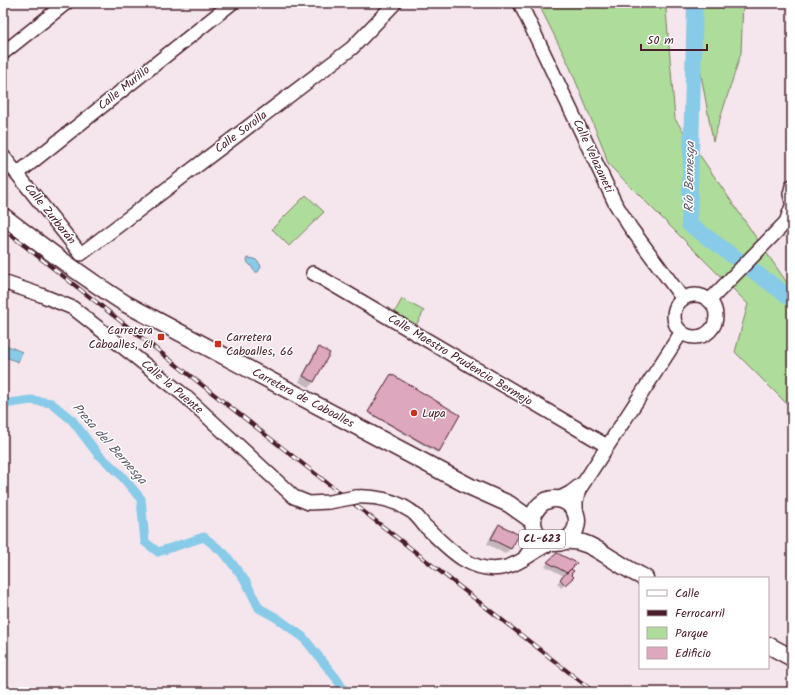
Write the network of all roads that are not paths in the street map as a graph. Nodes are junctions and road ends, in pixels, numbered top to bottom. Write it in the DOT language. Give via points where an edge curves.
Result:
graph roads {
  1 [pos="66,3"];
  2 [pos="232,3"];
  3 [pos="395,3"];
  4 [pos="520,3"];
  5 [pos="3,53"];
  6 [pos="3,156"];
  7 [pos="17,174"];
  8 [pos="792,186"];
  9 [pos="792,202"];
  10 [pos="792,206"];
  11 [pos="3,216"];
  12 [pos="789,221"];
  13 [pos="81,254"];
  14 [pos="313,273"];
  15 [pos="3,282"];
  16 [pos="683,299"];
  17 [pos="710,300"];
  18 [pos="681,333"];
  19 [pos="607,446"];
  20 [pos="584,482"];
  21 [pos="550,500"];
  22 [pos="509,504"];
  23 [pos="577,519"];
  24 [pos="535,527"];
  25 [pos="558,542"];
  26 [pos="591,545"];
  27 [pos="523,560"];
  28 [pos="643,577"];
  29 [pos="769,646"];
  30 [pos="792,658"];
  1 -- 5 [label="street"];
  2 -- 7 [label="street, Calle Murillo"];
  3 -- 13 [label="street, Calle Sorolla" via="352,48"];
  4 -- 16 [label="street, Calle Velazaneti" via="615,203"];
  6 -- 7 [label="street, Calle Zurbarán"];
  7 -- 13 [label="street, Calle Zurbarán"];
  8 -- 9 [label="street"];
  10 -- 12 [label="street"];
  11 -- 22 [label="main road, Carretera de Caboalles / CL-623" via="70,267 126,304 471,487"];
  12 -- 17 [label="street"];
  14 -- 19 [label="street, Calle Maestro Prudencio Bermejo"];
  15 -- 27 [label="street, Calle la Puente, bridge" via="73,308 185,396 294,497 309,504 368,496 394,503 410,510 446,547 469,564 485,569 506,568"];
  16 -- 17 [label="street" via="696,295"];
  16 -- 18 [label="street" via="675,309 674,316 674,322"];
  17 -- 18 [label="street" via="717,318 712,330 707,335 694,338"];
  18 -- 19 [label="street"];
  19 -- 20 [label="street"];
  20 -- 21 [label="street" via="570,493"];
  20 -- 23 [label="street" via="576,501"];
  21 -- 22 [label="main road, Carretera de Caboalles / CL-623" via="527,507"];
  21 -- 23 [label="main road, CL-623" via="570,504"];
  21 -- 24 [label="main road, CL-623" via="536,510"];
  22 -- 24 [label="main road, Carretera de Caboalles / CL-623"];
  23 -- 25 [label="main road, CL-623" via="573,535"];
  23 -- 26 [label="main road, CL-623"];
  24 -- 25 [label="main road, CL-623" via="543,540"];
  24 -- 27 [label="street" via="535,542"];
  25 -- 26 [label="main road, CL-623" via="572,540"];
  25 -- 27 [label="street, Calle la Puente"];
  26 -- 28 [label="main road, CL-623" via="618,564"];
  29 -- 30 [label="main road"];
}
